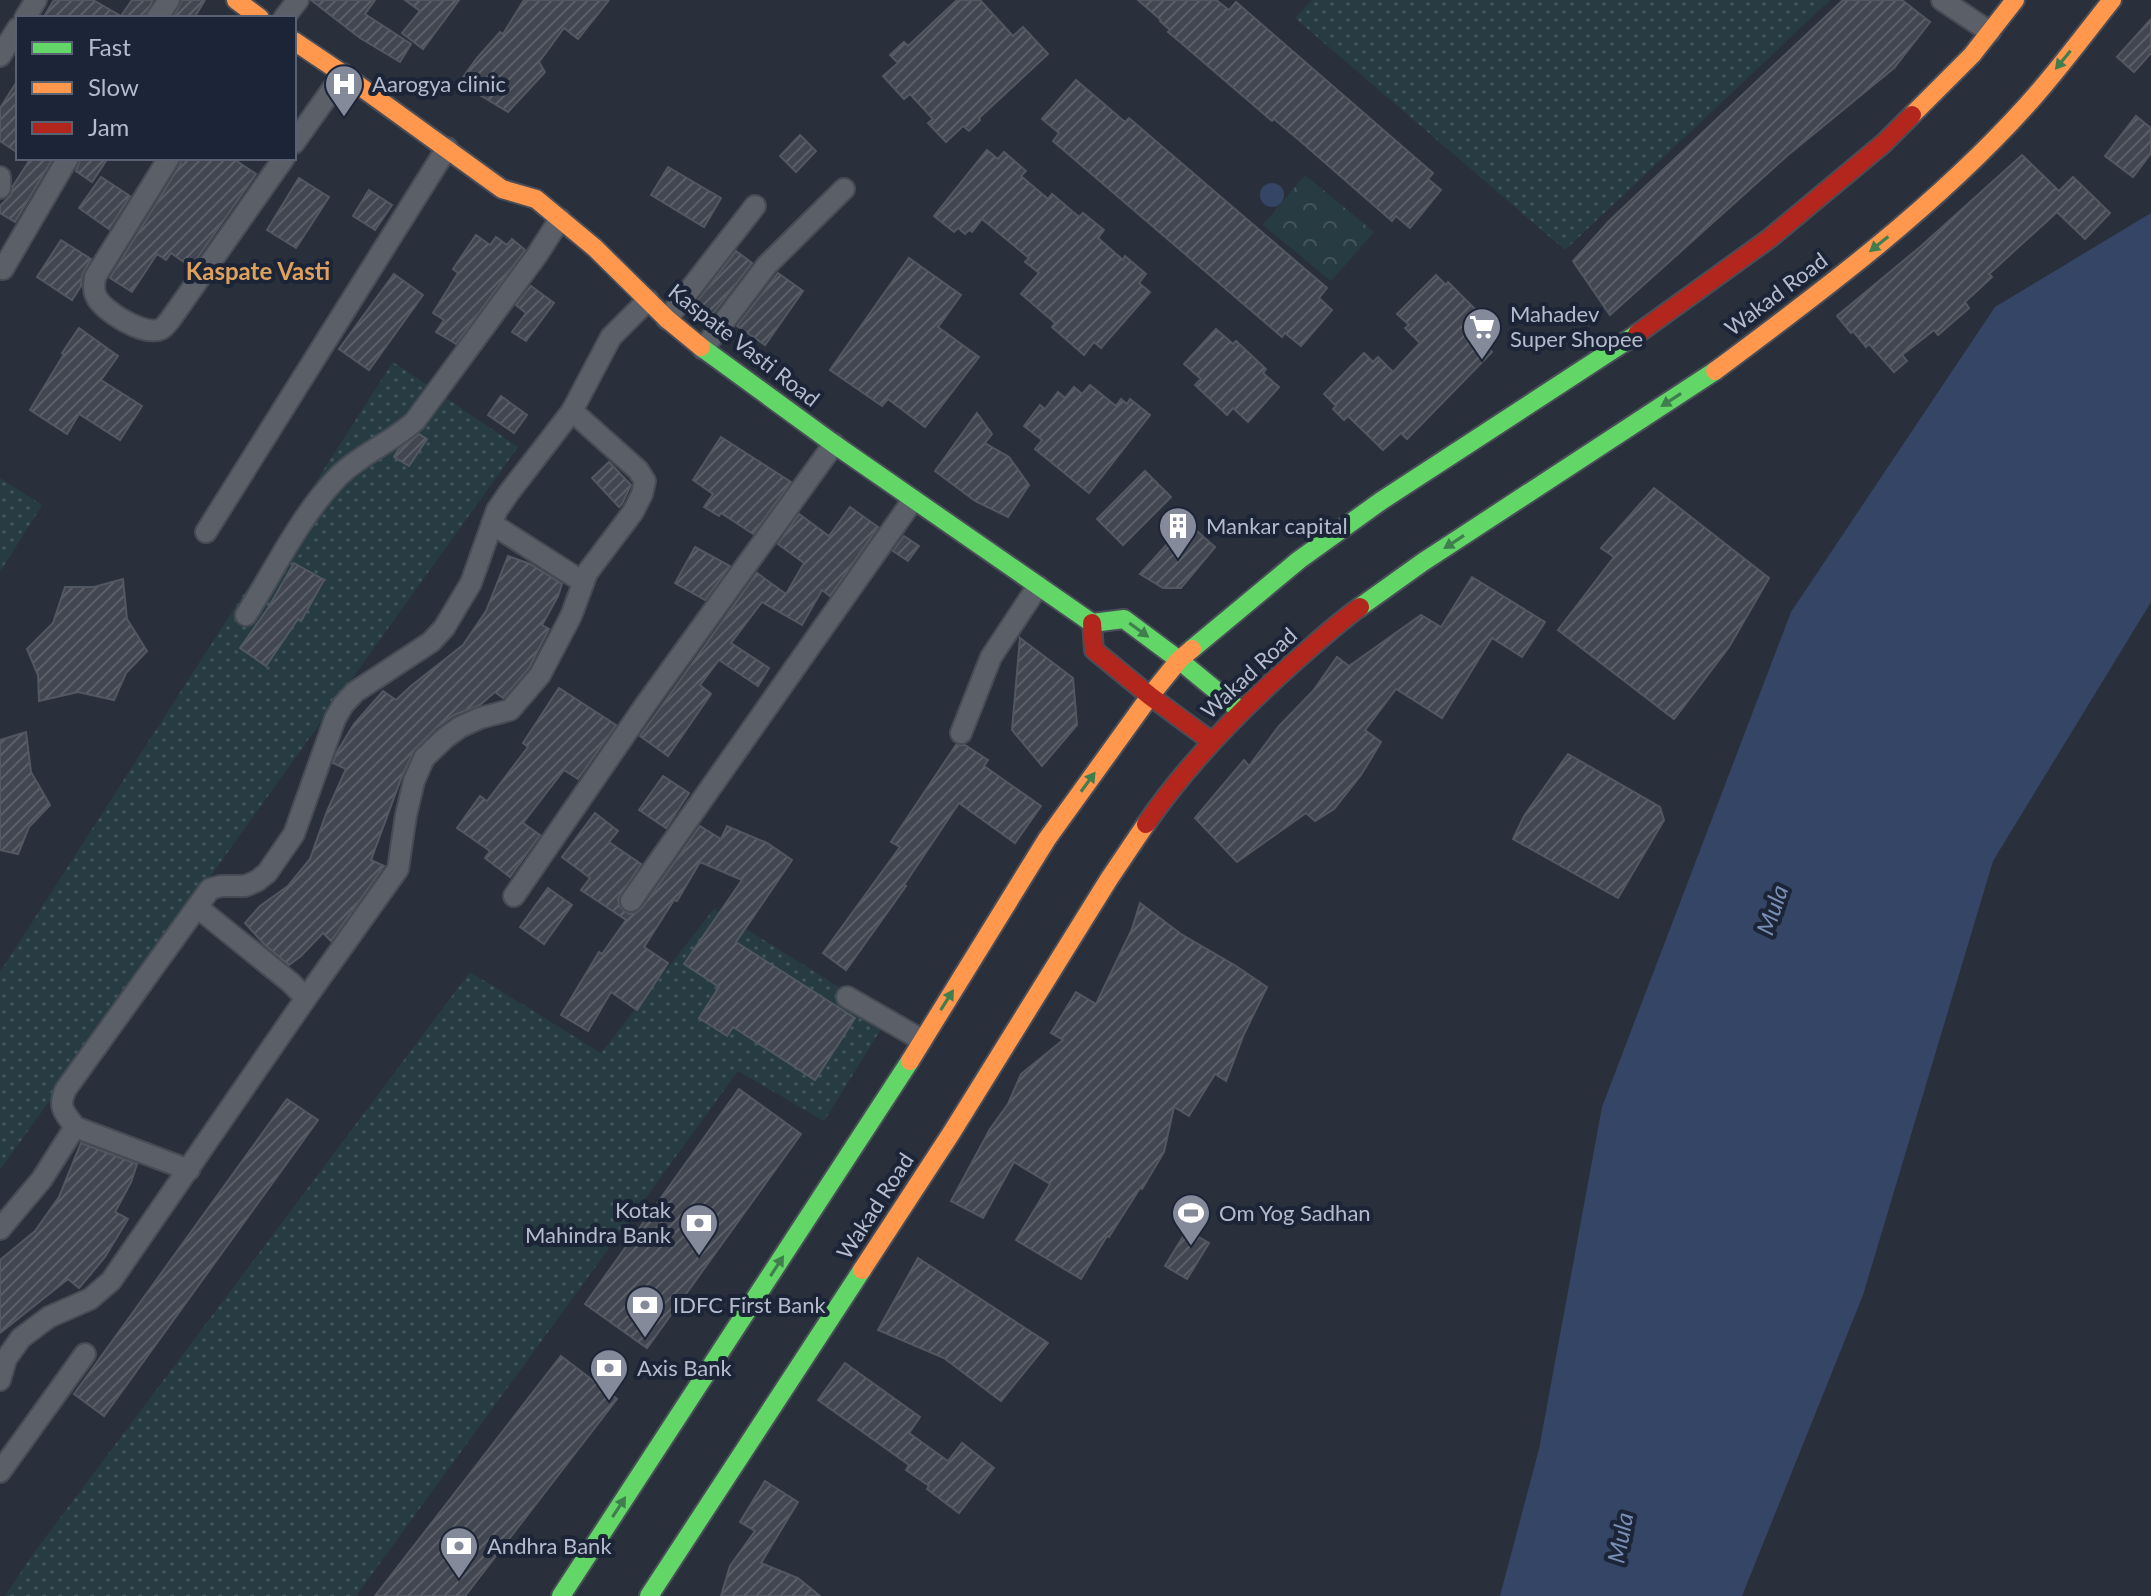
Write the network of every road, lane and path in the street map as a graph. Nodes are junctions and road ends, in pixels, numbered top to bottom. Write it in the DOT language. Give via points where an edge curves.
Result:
graph roads {
  1 [pos="236,0"];
  2 [pos="298,0"];
  3 [pos="1942,0"];
  4 [pos="2015,0"];
  5 [pos="2112,0"];
  6 [pos="257,16"];
  7 [pos="286,16"];
  8 [pos="16,31"];
  9 [pos="1990,32"];
  10 [pos="296,42"];
  11 [pos="0,56"];
  12 [pos="343,74"];
  13 [pos="296,140"];
  14 [pos="447,148"];
  15 [pos="67,160"];
  16 [pos="168,160"];
  17 [pos="283,160"];
  18 [pos="0,177"];
  19 [pos="0,188"];
  20 [pos="844,189"];
  21 [pos="755,206"];
  22 [pos="560,219"];
  23 [pos="3,269"];
  24 [pos="648,300"];
  25 [pos="667,319"];
  26 [pos="703,349"];
  27 [pos="572,411"];
  28 [pos="834,444"];
  29 [pos="913,500"];
  30 [pos="492,524"];
  31 [pos="206,532"];
  32 [pos="583,582"];
  33 [pos="1038,586"];
  34 [pos="246,615"];
  35 [pos="1092,623"];
  36 [pos="1179,660"];
  37 [pos="1150,696"];
  38 [pos="1241,711"];
  39 [pos="961,733"];
  40 [pos="1211,741"];
  41 [pos="514,896"];
  42 [pos="631,901"];
  43 [pos="197,907"];
  44 [pos="847,997"];
  45 [pos="306,998"];
  46 [pos="922,1040"];
  47 [pos="75,1127"];
  48 [pos="189,1170"];
  49 [pos="0,1229"];
  50 [pos="85,1354"];
  51 [pos="0,1380"];
  52 [pos="0,1472"];
  53 [pos="561,1596"];
  54 [pos="649,1596"];
  1 -- 6 [label="main road"];
  2 -- 7 [label="street"];
  3 -- 9 [label="street"];
  4 -- 9 [label="main road"];
  5 -- 38 [label="main road, Wakad Road, one-way" via="2027,105 1905,223 1706,377 1344,618"];
  8 -- 11 [label="street"];
  9 -- 36 [label="main road" via="1884,143 1770,238 1664,316 1320,544"];
  10 -- 12 [label="main road, Kaspate Vasti Road"];
  12 -- 13 [label="street"];
  12 -- 14 [label="main road, Kaspate Vasti Road"];
  14 -- 22 [label="main road, Kaspate Vasti Road" via="502,189 536,199"];
  14 -- 31 [label="street"];
  15 -- 23 [label="street"];
  16 -- 17 [label="street" via="95,277 96,298 103,306 151,331 170,320"];
  18 -- 19 [label="street"];
  20 -- 26 [label="street" via="767,265"];
  21 -- 25 [label="street"];
  22 -- 24 [label="main road, Kaspate Vasti Road"];
  22 -- 34 [label="street" via="415,421 328,488"];
  24 -- 25 [label="main road, Kaspate Vasti Road"];
  24 -- 27 [label="street" via="611,337"];
  25 -- 26 [label="main road, Kaspate Vasti Road"];
  26 -- 28 [label="main road, Kaspate Vasti Road"];
  27 -- 30 [label="street" via="508,494"];
  27 -- 32 [label="street" via="645,481 633,512"];
  28 -- 29 [label="main road, Kaspate Vasti Road"];
  28 -- 41 [label="street"];
  29 -- 33 [label="main road, Kaspate Vasti Road"];
  29 -- 42 [label="street"];
  30 -- 32 [label="street"];
  30 -- 43 [label="street" via="471,583 444,628 343,705 294,834 267,873 245,886 210,889"];
  32 -- 45 [label="street" via="540,675 510,710 460,727 424,758 406,815 398,869"];
  33 -- 35 [label="main road, Kaspate Vasti Road"];
  33 -- 39 [label="street" via="991,657"];
  35 -- 36 [label="main road, one-way" via="1124,619"];
  35 -- 37 [label="main road" via="1094,650"];
  36 -- 37 [label="main road"];
  36 -- 38 [label="main road"];
  37 -- 40 [label="main road"];
  46 -- 37 [label="main road, one-way" via="1047,839"];
  38 -- 40 [label="main road, Wakad Road"];
  40 -- 54 [label="main road, Wakad Road" via="1109,879 952,1132"];
  43 -- 45 [label="street"];
  43 -- 47 [label="street" via="66,1089 62,1109"];
  44 -- 46 [label="street"];
  45 -- 48 [label="street"];
  53 -- 46 [label="main road, one-way"];
  47 -- 48 [label="street"];
  47 -- 49 [label="street" via="42,1179"];
  48 -- 51 [label="street" via="111,1281 21,1338 6,1359"];
  50 -- 52 [label="street"];
}
